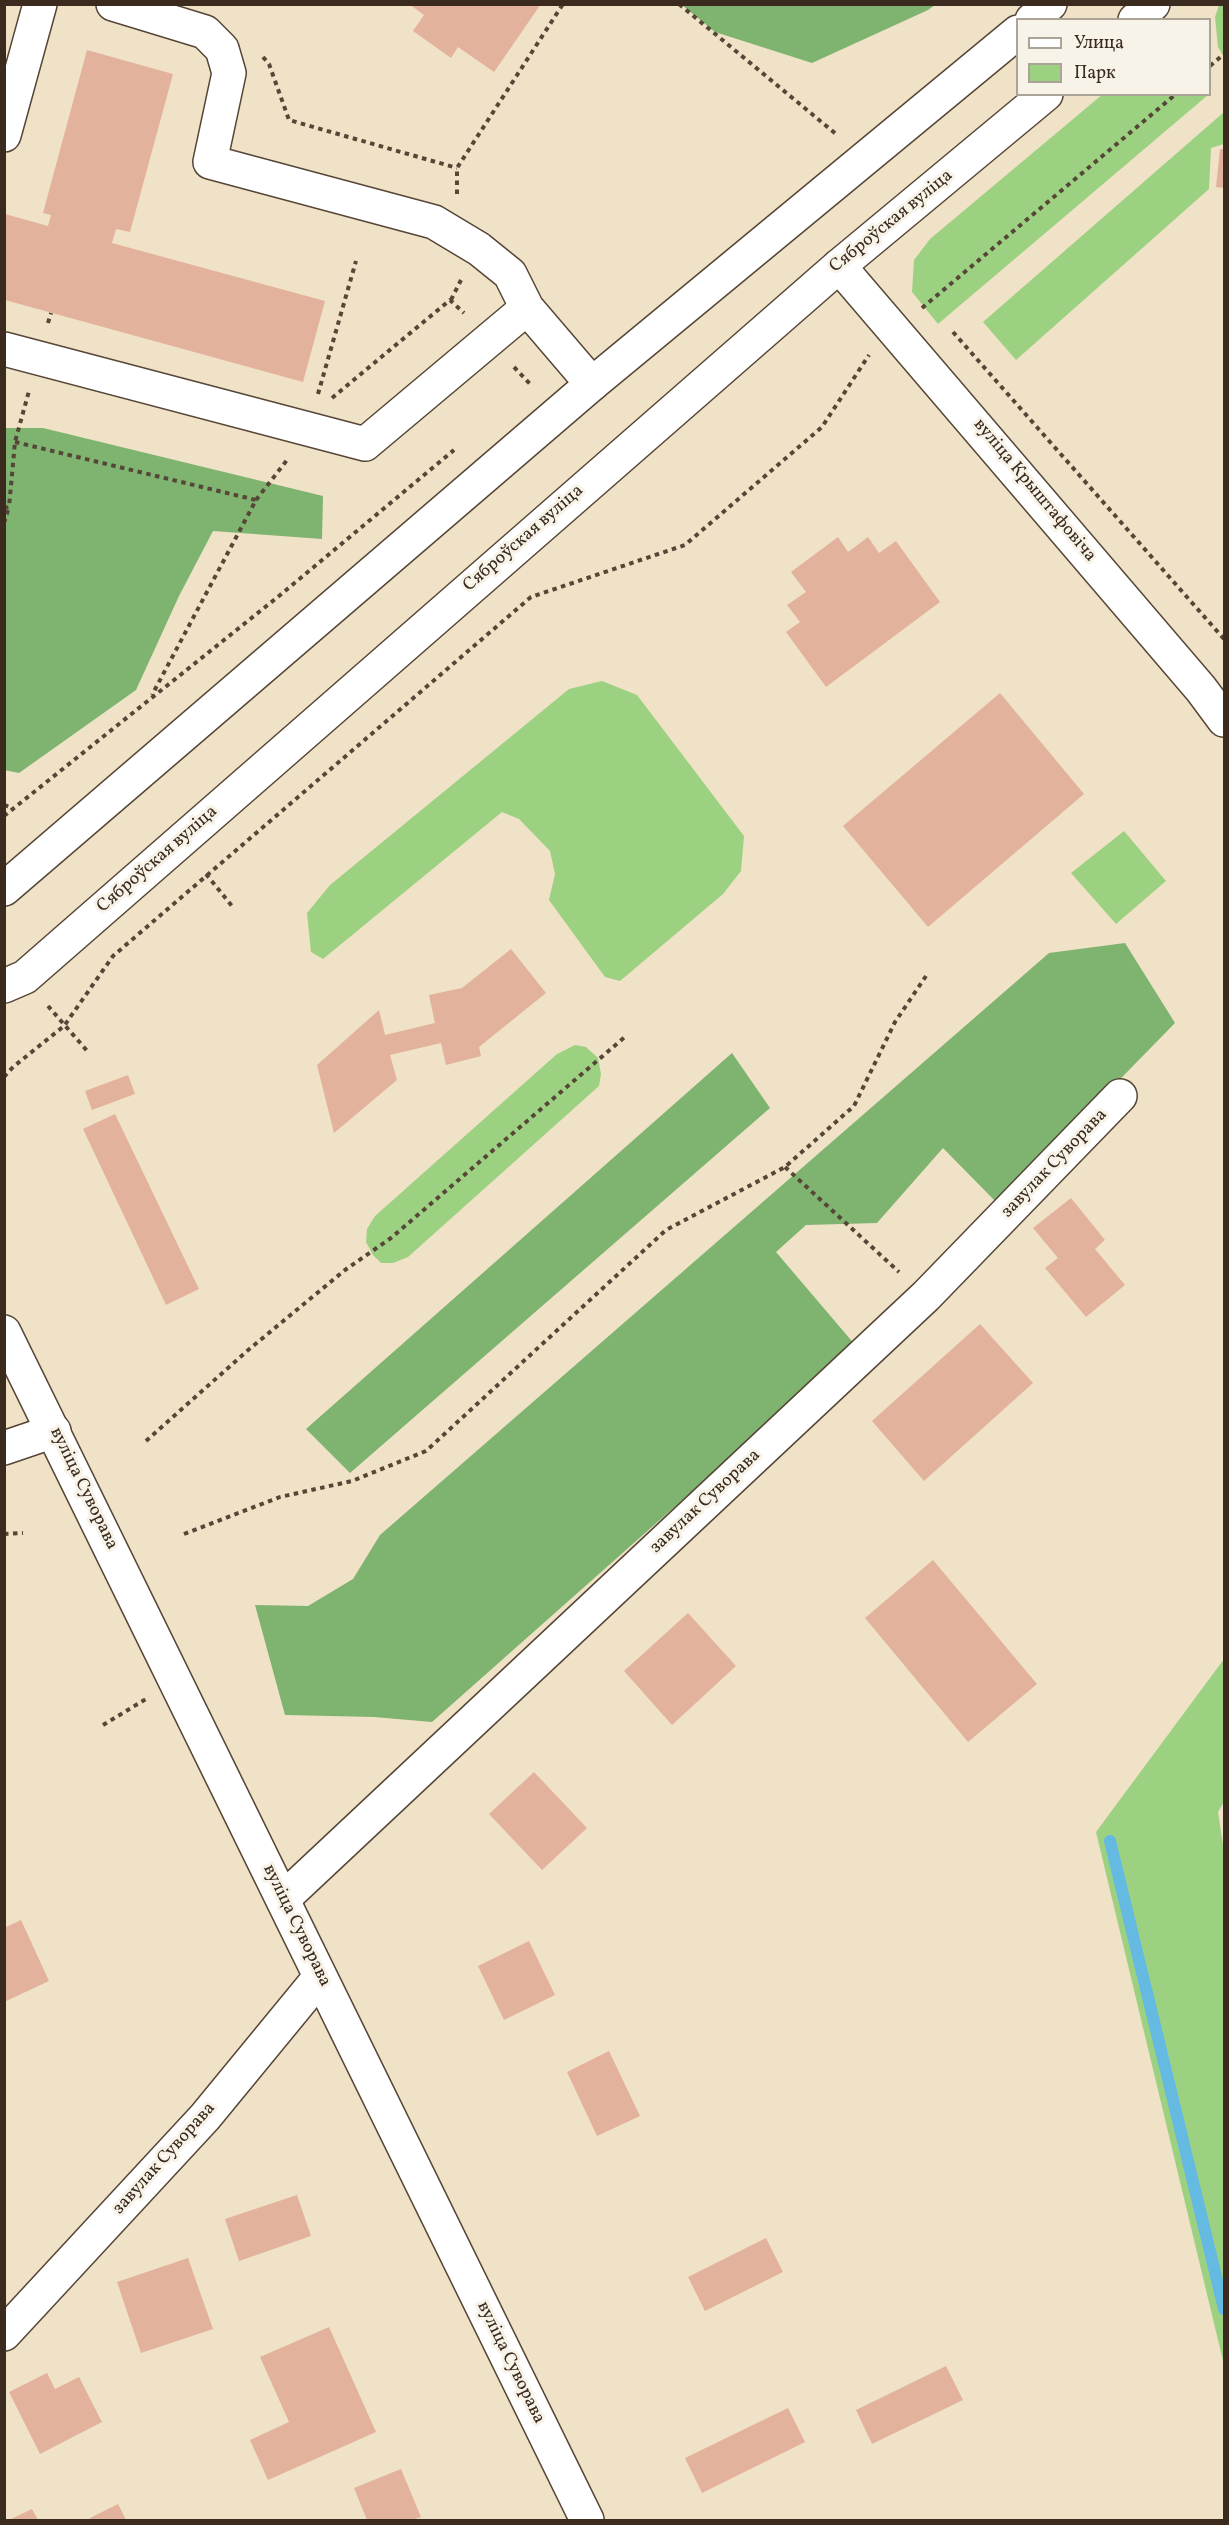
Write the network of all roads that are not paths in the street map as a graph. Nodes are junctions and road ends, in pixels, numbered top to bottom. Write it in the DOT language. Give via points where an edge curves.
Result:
graph roads {
  1 [pos="40,4"];
  2 [pos="112,4"];
  3 [pos="1050,4"];
  4 [pos="1153,4"];
  5 [pos="1034,18"];
  6 [pos="1137,18"];
  7 [pos="1016,33"];
  8 [pos="1044,96"];
  9 [pos="4,135"];
  10 [pos="839,266"];
  11 [pos="527,308"];
  12 [pos="4,350"];
  13 [pos="592,384"];
  14 [pos="1224,720"];
  15 [pos="4,890"];
  16 [pos="4,986"];
  17 [pos="1120,1096"];
  18 [pos="4,1332"];
  19 [pos="54,1431"];
  20 [pos="4,1448"];
  21 [pos="283,1899"];
  22 [pos="320,1977"];
  23 [pos="4,2334"];
  24 [pos="587,2520"];
  1 -- 9 [label="main road"];
  2 -- 11 [label="main road" via="205,32 222,49 229,73 210,162 434,222 479,249 510,274"];
  3 -- 5 [label="main road"];
  4 -- 6 [label="main road"];
  7 -- 13 [label="main road"];
  8 -- 10 [label="main road, Сяброўская вуліца"];
  10 -- 14 [label="main road, вуліца Крыштафовіча"];
  10 -- 16 [label="main road, Сяброўская вуліца" via="25,976"];
  11 -- 12 [label="main road" via="365,444"];
  11 -- 13 [label="main road"];
  13 -- 15 [label="main road"];
  17 -- 21 [label="main road, завулак Суворава" via="926,1296"];
  18 -- 19 [label="main road, вуліца Суворава"];
  19 -- 20 [label="main road"];
  19 -- 21 [label="main road, вуліца Суворава"];
  21 -- 22 [label="main road, вуліца Суворава"];
  22 -- 23 [label="main road, завулак Суворава" via="205,2117"];
  22 -- 24 [label="main road, вуліца Суворава"];
}
